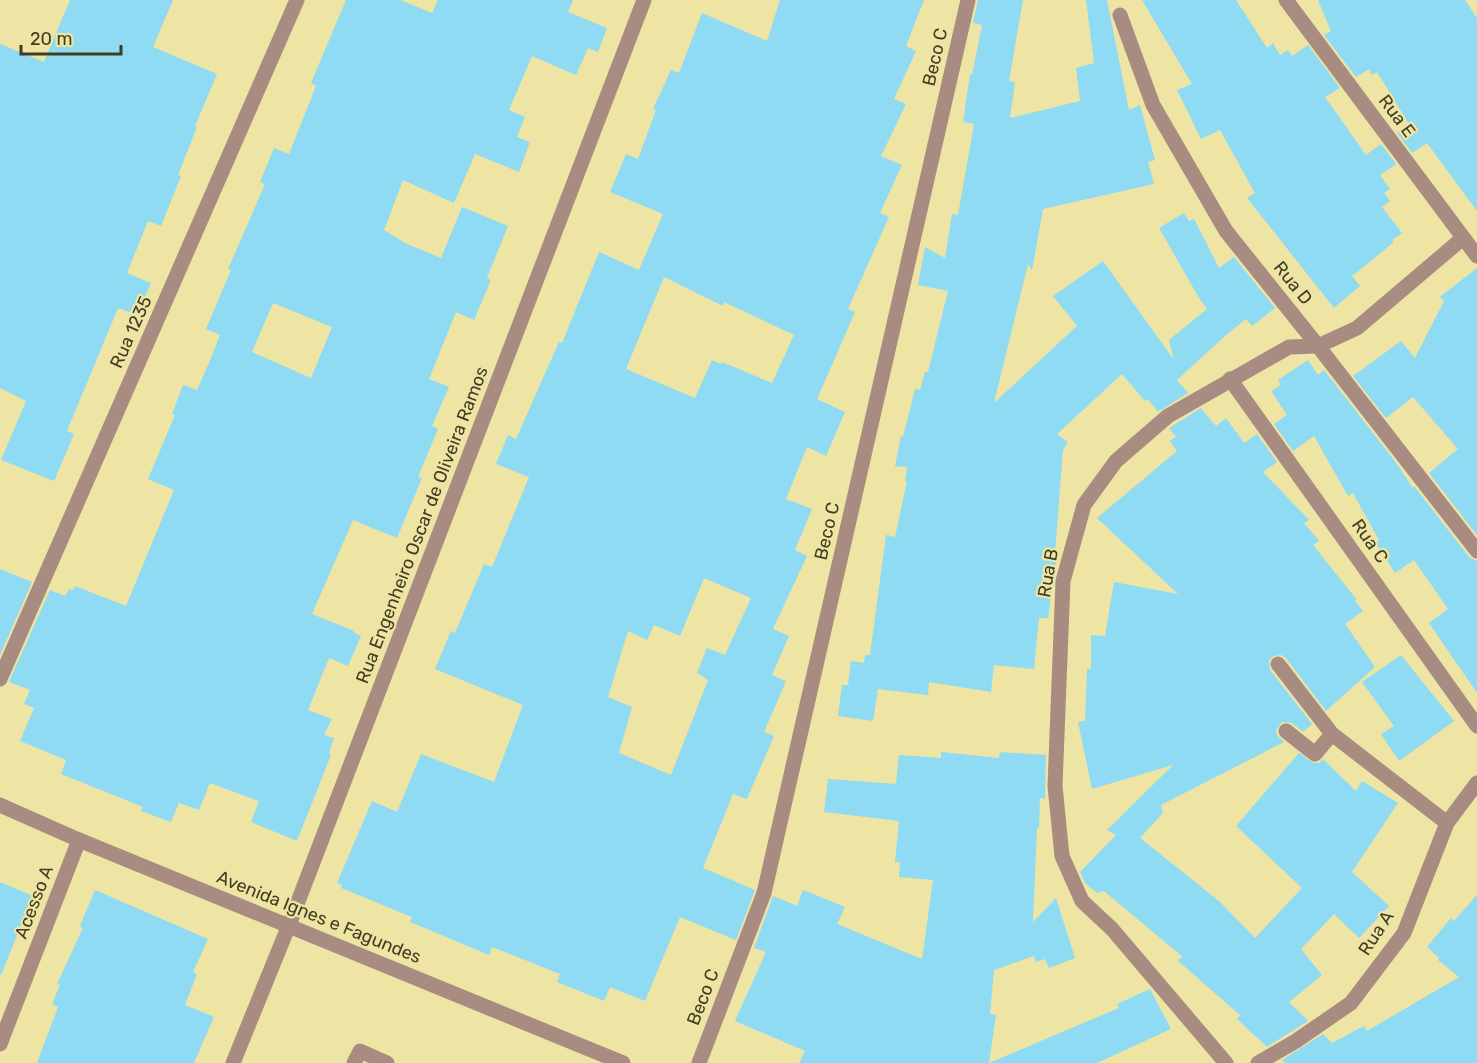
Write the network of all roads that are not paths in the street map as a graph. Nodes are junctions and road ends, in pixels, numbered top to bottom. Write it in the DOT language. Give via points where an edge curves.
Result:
graph roads {
  1 [pos="297,0"];
  2 [pos="644,0"];
  3 [pos="968,0"];
  4 [pos="1286,0"];
  5 [pos="1120,15"];
  6 [pos="1463,238"];
  7 [pos="1477,256"];
  8 [pos="1318,346"];
  9 [pos="1230,379"];
  10 [pos="1477,551"];
  11 [pos="1278,664"];
  12 [pos="0,679"];
  13 [pos="1477,726"];
  14 [pos="1286,731"];
  15 [pos="1332,734"];
  16 [pos="1477,783"];
  17 [pos="0,805"];
  18 [pos="1447,823"];
  19 [pos="79,840"];
  20 [pos="289,926"];
  21 [pos="0,1044"];
  22 [pos="233,1063"];
  23 [pos="354,1063"];
  24 [pos="387,1063"];
  25 [pos="623,1063"];
  26 [pos="699,1063"];
  27 [pos="1226,1063"];
  28 [pos="1258,1063"];
  1 -- 12 [label="street, Rua 1235"];
  2 -- 20 [label="street, Rua Engenheiro Oscar de Oliveira Ramos"];
  3 -- 26 [label="street, Beco C" via="764,893"];
  4 -- 6 [label="street, Rua E"];
  5 -- 8 [label="street, Rua D" via="1153,105 1226,231"];
  6 -- 7 [label="street, Rua E"];
  6 -- 8 [label="street, Rua B" via="1357,328"];
  8 -- 9 [label="street, Rua B" via="1289,347"];
  8 -- 10 [label="street, Rua D"];
  9 -- 13 [label="street, Rua C"];
  9 -- 27 [label="street, Rua B" via="1168,416 1116,461 1084,505 1063,581 1054,786 1062,856 1082,901 1112,930"];
  11 -- 15 [label="street"];
  14 -- 15 [label="street" via="1315,754"];
  15 -- 18 [label="street"];
  16 -- 18 [label="street, Rua A"];
  17 -- 19 [label="street, Avenida Ignes e Fagundes"];
  18 -- 28 [label="street, Rua A" via="1404,933 1351,1003"];
  19 -- 20 [label="street, Avenida Ignes e Fagundes"];
  19 -- 21 [label="street, Acesso A"];
  20 -- 22 [label="street, Rua Engenheiro Oscar de Oliveira Ramos"];
  20 -- 25 [label="street, Avenida Ignes e Fagundes"];
  23 -- 24 [label="street" via="360,1051"];
}
